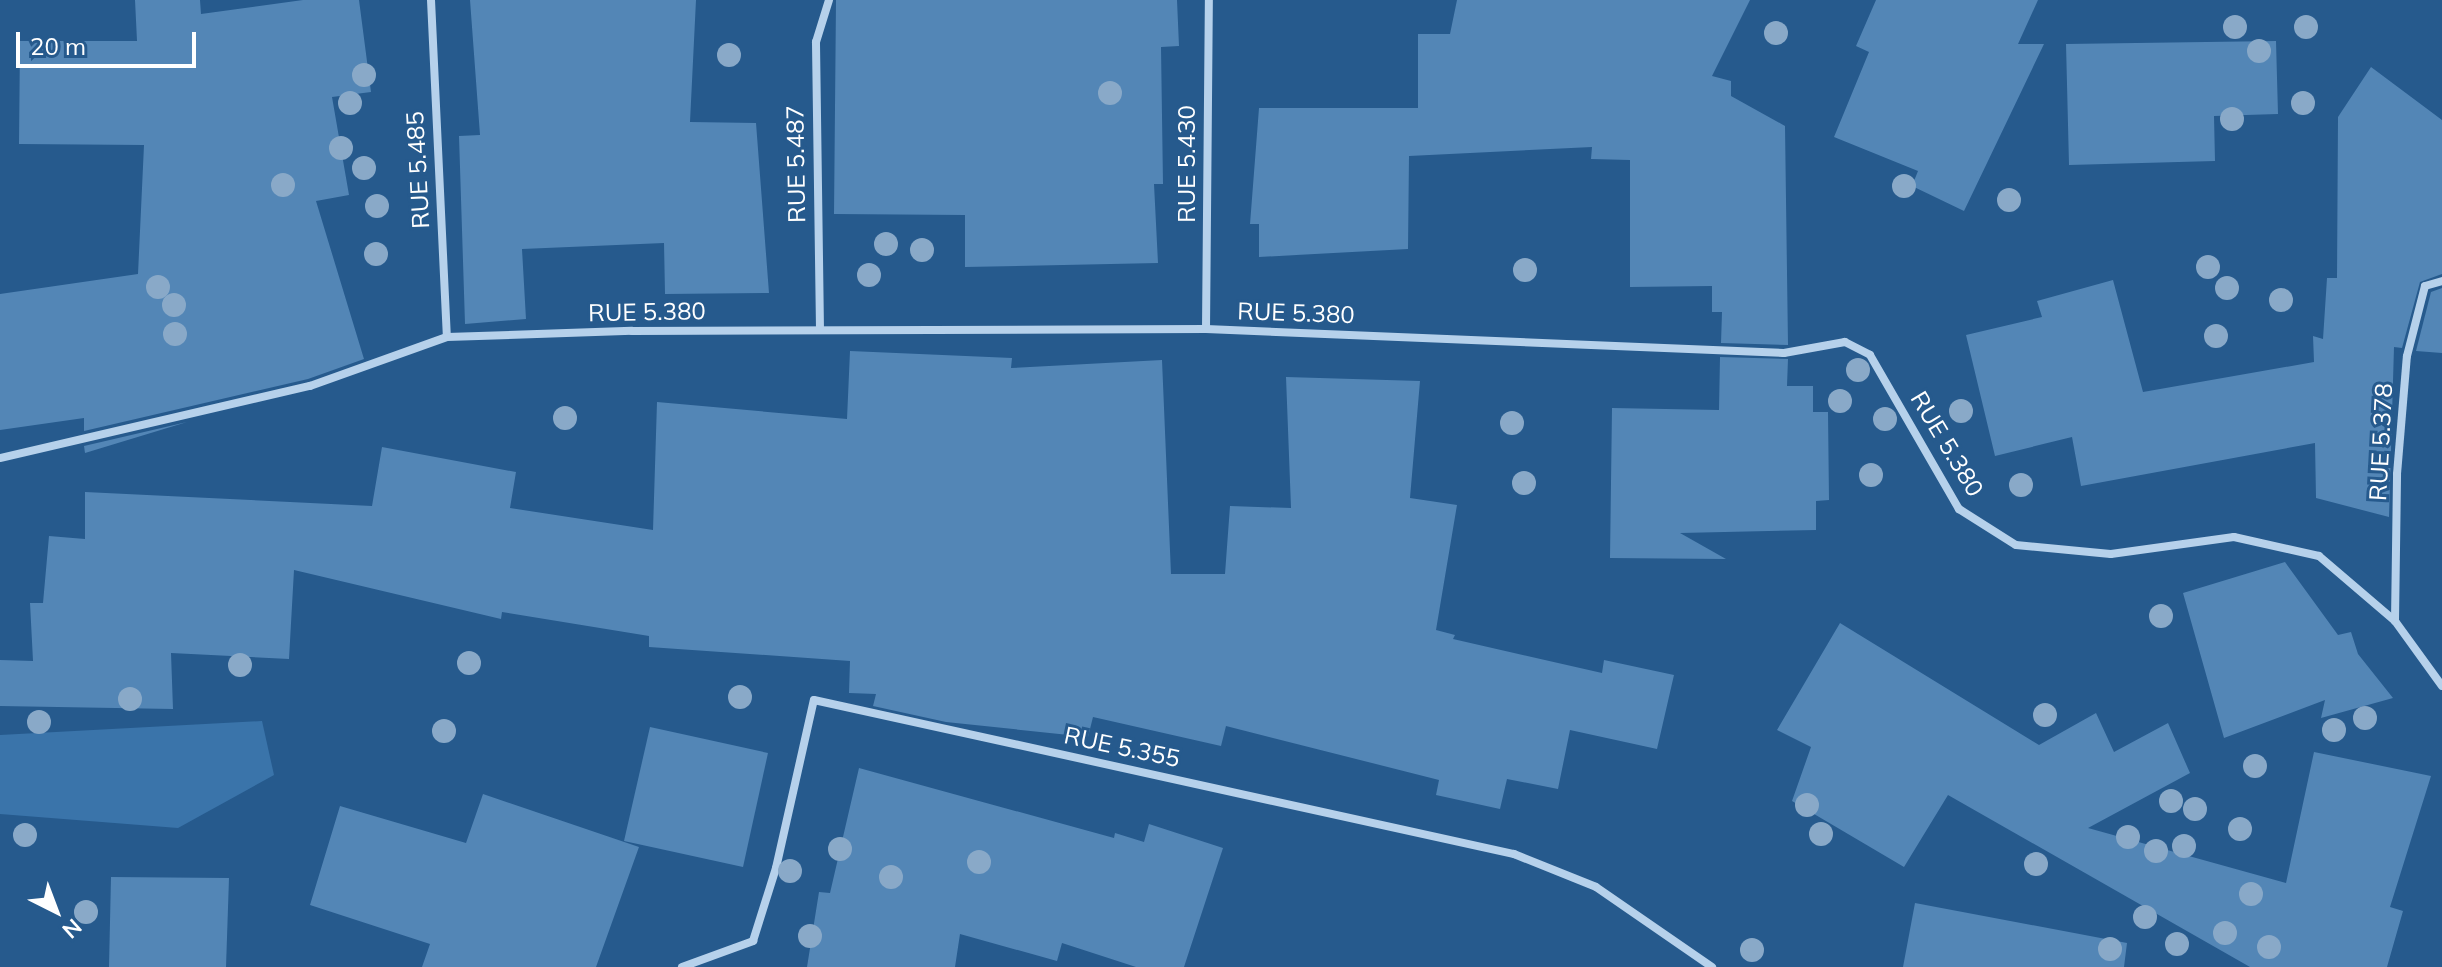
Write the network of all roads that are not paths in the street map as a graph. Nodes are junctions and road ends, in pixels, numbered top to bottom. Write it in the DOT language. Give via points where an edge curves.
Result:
graph roads {
  1 [pos="431,0"];
  2 [pos="829,0"];
  3 [pos="1209,0"];
  4 [pos="2442,281"];
  5 [pos="1206,329"];
  6 [pos="820,330"];
  7 [pos="447,337"];
  8 [pos="0,458"];
  9 [pos="2395,621"];
  10 [pos="2442,686"];
  11 [pos="682,967"];
  12 [pos="1712,967"];
  1 -- 7 [label="street, RUE 5.485"];
  2 -- 6 [label="street, RUE 5.487" via="816,42"];
  3 -- 5 [label="street, RUE 5.430"];
  4 -- 9 [label="street, RUE 5.378" via="2425,286 2407,356 2397,474"];
  5 -- 6 [label="street, RUE 5.380"];
  5 -- 9 [label="street, RUE 5.380" via="1784,353 1845,342 1870,355 1959,509 2016,545 2111,554 2234,537 2319,556"];
  6 -- 7 [label="street, RUE 5.380"];
  7 -- 8 [label="street, RUE 5.380" via="310,386"];
  9 -- 10 [label="street, RUE 5.380"];
  11 -- 12 [label="street, RUE 5.355" via="753,941 776,868 814,700 1514,854 1596,887"];
}
